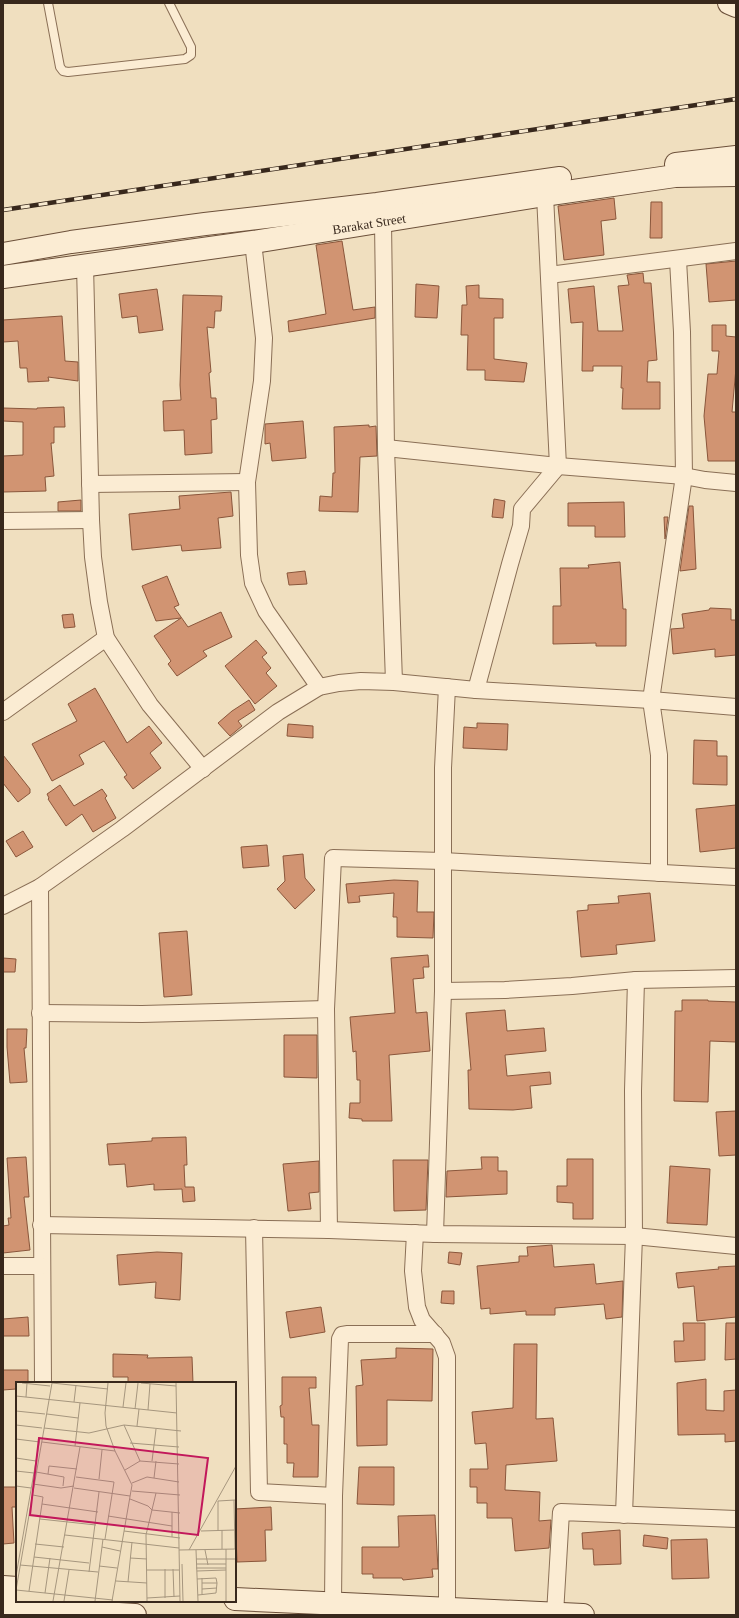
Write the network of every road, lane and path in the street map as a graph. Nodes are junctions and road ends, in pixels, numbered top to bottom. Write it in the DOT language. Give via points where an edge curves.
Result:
graph roads {
  1 [pos="48,3"];
  2 [pos="169,3"];
  3 [pos="729,3"];
  4 [pos="736,6"];
  5 [pos="736,157"];
  6 [pos="736,175"];
  7 [pos="545,195"];
  8 [pos="383,222"];
  9 [pos="253,242"];
  10 [pos="736,251"];
  11 [pos="3,254"];
  12 [pos="678,260"];
  13 [pos="85,265"];
  14 [pos="549,275"];
  15 [pos="3,277"];
  16 [pos="386,448"];
  17 [pos="558,466"];
  18 [pos="684,476"];
  19 [pos="247,482"];
  20 [pos="736,483"];
  21 [pos="90,484"];
  22 [pos="90,520"];
  23 [pos="3,522"];
  24 [pos="106,638"];
  25 [pos="394,682"];
  26 [pos="318,687"];
  27 [pos="447,687"];
  28 [pos="476,690"];
  29 [pos="651,700"];
  30 [pos="736,707"];
  31 [pos="3,712"];
  32 [pos="203,769"];
  33 [pos="443,860"];
  34 [pos="659,874"];
  35 [pos="736,877"];
  36 [pos="40,887"];
  37 [pos="3,906"];
  38 [pos="736,978"];
  39 [pos="636,980"];
  40 [pos="443,991"];
  41 [pos="326,1009"];
  42 [pos="40,1012"];
  43 [pos="41,1225"];
  44 [pos="254,1228"];
  45 [pos="329,1230"];
  46 [pos="415,1233"];
  47 [pos="436,1234"];
  48 [pos="634,1236"];
  49 [pos="736,1246"];
  50 [pos="3,1266"];
  51 [pos="41,1266"];
  52 [pos="435,1334"];
  53 [pos="43,1382"];
  54 [pos="334,1496"];
  55 [pos="624,1514"];
  56 [pos="736,1519"];
  57 [pos="3,1587"];
  58 [pos="16,1588"];
  59 [pos="236,1599"];
  60 [pos="333,1604"];
  61 [pos="3,1607"];
  62 [pos="44,1612"];
  63 [pos="447,1612"];
  64 [pos="555,1614"];
  65 [pos="135,1615"];
  66 [pos="583,1615"];
  1 -- 2 [label="lane" via="63,72 185,58 191,55 191,47"];
  3 -- 4 [label="main road"];
  5 -- 11 [label="main road, Barakat Street" via="205,224"];
  6 -- 7 [label="main road, Barakat Street" via="675,176"];
  7 -- 8 [label="main road, Barakat Street"];
  7 -- 14 [label="street"];
  8 -- 9 [label="main road, Barakat Street"];
  8 -- 16 [label="street"];
  9 -- 13 [label="main road, Barakat Street"];
  9 -- 19 [label="street" via="264,338 262,381"];
  10 -- 12 [label="street"];
  12 -- 14 [label="street"];
  12 -- 18 [label="street"];
  13 -- 15 [label="main road, Barakat Street"];
  13 -- 21 [label="street"];
  14 -- 17 [label="street"];
  16 -- 17 [label="street"];
  16 -- 25 [label="street"];
  17 -- 18 [label="street"];
  17 -- 28 [label="street" via="522,509 517,545"];
  18 -- 20 [label="street"];
  18 -- 29 [label="street"];
  19 -- 21 [label="street"];
  19 -- 26 [label="street" via="249,555 254,583 266,611"];
  21 -- 22 [label="street"];
  22 -- 23 [label="street"];
  22 -- 24 [label="street" via="99,602"];
  24 -- 31 [label="street"];
  24 -- 32 [label="street" via="150,705"];
  25 -- 26 [label="street" via="361,681"];
  25 -- 27 [label="street"];
  26 -- 32 [label="street" via="278,712"];
  27 -- 28 [label="street"];
  27 -- 33 [label="street"];
  28 -- 29 [label="street"];
  29 -- 30 [label="street"];
  29 -- 34 [label="street" via="659,755"];
  32 -- 36 [label="street"];
  33 -- 34 [label="street"];
  33 -- 40 [label="street"];
  33 -- 41 [label="street" via="333,858"];
  34 -- 35 [label="street"];
  36 -- 37 [label="street"];
  36 -- 42 [label="street"];
  38 -- 39 [label="street"];
  39 -- 40 [label="street" via="550,987"];
  39 -- 48 [label="street" via="633,1091"];
  40 -- 47 [label="street"];
  41 -- 42 [label="street" via="142,1014"];
  41 -- 45 [label="street"];
  42 -- 43 [label="street"];
  43 -- 44 [label="street"];
  43 -- 51 [label="street"];
  44 -- 45 [label="street"];
  44 -- 54 [label="street" via="259,1492"];
  45 -- 46 [label="street"];
  46 -- 47 [label="street"];
  46 -- 52 [label="street" via="413,1271 417,1307 422,1320"];
  47 -- 48 [label="street"];
  48 -- 49 [label="street"];
  48 -- 55 [label="street"];
  50 -- 51 [label="street"];
  51 -- 53 [label="street"];
  52 -- 54 [label="street" via="342,1334"];
  52 -- 63 [label="street" via="442,1343 447,1357"];
  54 -- 60 [label="street"];
  55 -- 56 [label="street"];
  55 -- 64 [label="street" via="561,1512"];
  57 -- 58 [label="main road"];
  59 -- 60 [label="main road"];
  60 -- 63 [label="main road"];
  61 -- 62 [label="main road"];
  62 -- 65 [label="main road"];
  63 -- 64 [label="main road"];
  64 -- 66 [label="main road"];
}
